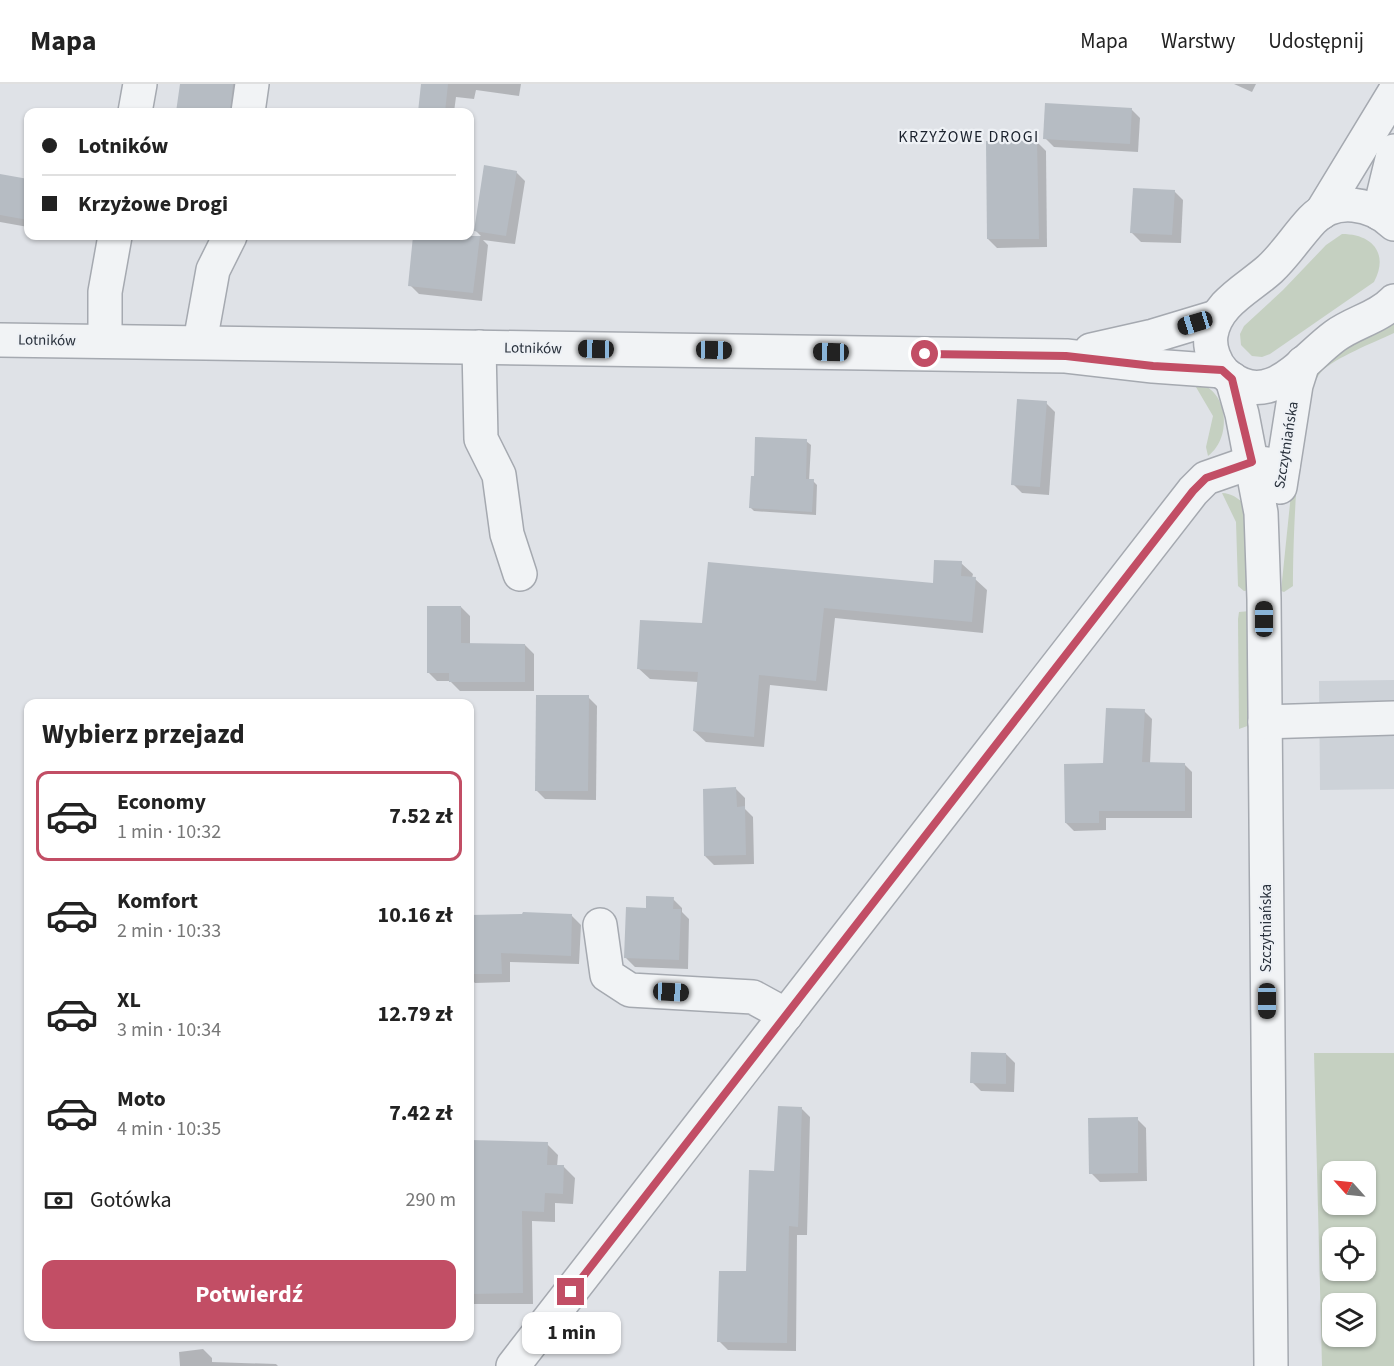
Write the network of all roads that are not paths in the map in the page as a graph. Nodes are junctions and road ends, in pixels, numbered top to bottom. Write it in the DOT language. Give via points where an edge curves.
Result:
graph roads {
  1 [pos="140,84"];
  2 [pos="252,84"];
  3 [pos="1394,93"];
  4 [pos="136,108"];
  5 [pos="249,108"];
  6 [pos="1394,151"];
  7 [pos="1322,213"];
  8 [pos="1386,218"];
  9 [pos="114,240"];
  10 [pos="228,240"];
  11 [pos="1394,301"];
  12 [pos="1216,317"];
  13 [pos="0,340"];
  14 [pos="105,341"];
  15 [pos="200,342"];
  16 [pos="479,347"];
  17 [pos="1066,356"];
  18 [pos="1303,363"];
  19 [pos="1227,375"];
  20 [pos="1268,464"];
  21 [pos="520,574"];
  22 [pos="1394,718"];
  23 [pos="1265,722"];
  24 [pos="600,925"];
  25 [pos="786,1015"];
  26 [pos="513,1366"];
  27 [pos="1271,1366"];
  1 -- 4 [label="street"];
  2 -- 5 [label="street"];
  3 -- 7 [label="street"];
  6 -- 8 [label="street"];
  7 -- 8 [label="street" via="1357,205 1369,207"];
  7 -- 12 [label="street" via="1281,258"];
  9 -- 14 [label="street" via="105,292"];
  10 -- 15 [label="street" via="213,270"];
  11 -- 18 [label="street, Lotników" via="1380,313 1337,334"];
  12 -- 17 [label="street, Lotników"];
  12 -- 19 [label="street, Szczytniańska" via="1210,339 1212,350"];
  13 -- 14 [label="street, Lotników"];
  14 -- 15 [label="street, Lotników"];
  15 -- 16 [label="street, Lotników"];
  16 -- 17 [label="street, Lotników"];
  16 -- 21 [label="street" via="481,440 500,475 507,534"];
  17 -- 19 [label="street, Lotników"];
  18 -- 19 [label="street, Lotników" via="1266,387 1254,387"];
  18 -- 20 [label="street, Szczytniańska"];
  19 -- 20 [label="street, Szczytniańska"];
  20 -- 23 [label="street, Szczytniańska"];
  20 -- 25 [label="street" via="1206,478 1193,491"];
  22 -- 23 [label="street"];
  23 -- 27 [label="street, Szczytniańska"];
  24 -- 25 [label="street" via="607,975 630,990 753,997"];
  25 -- 26 [label="street"];
}
